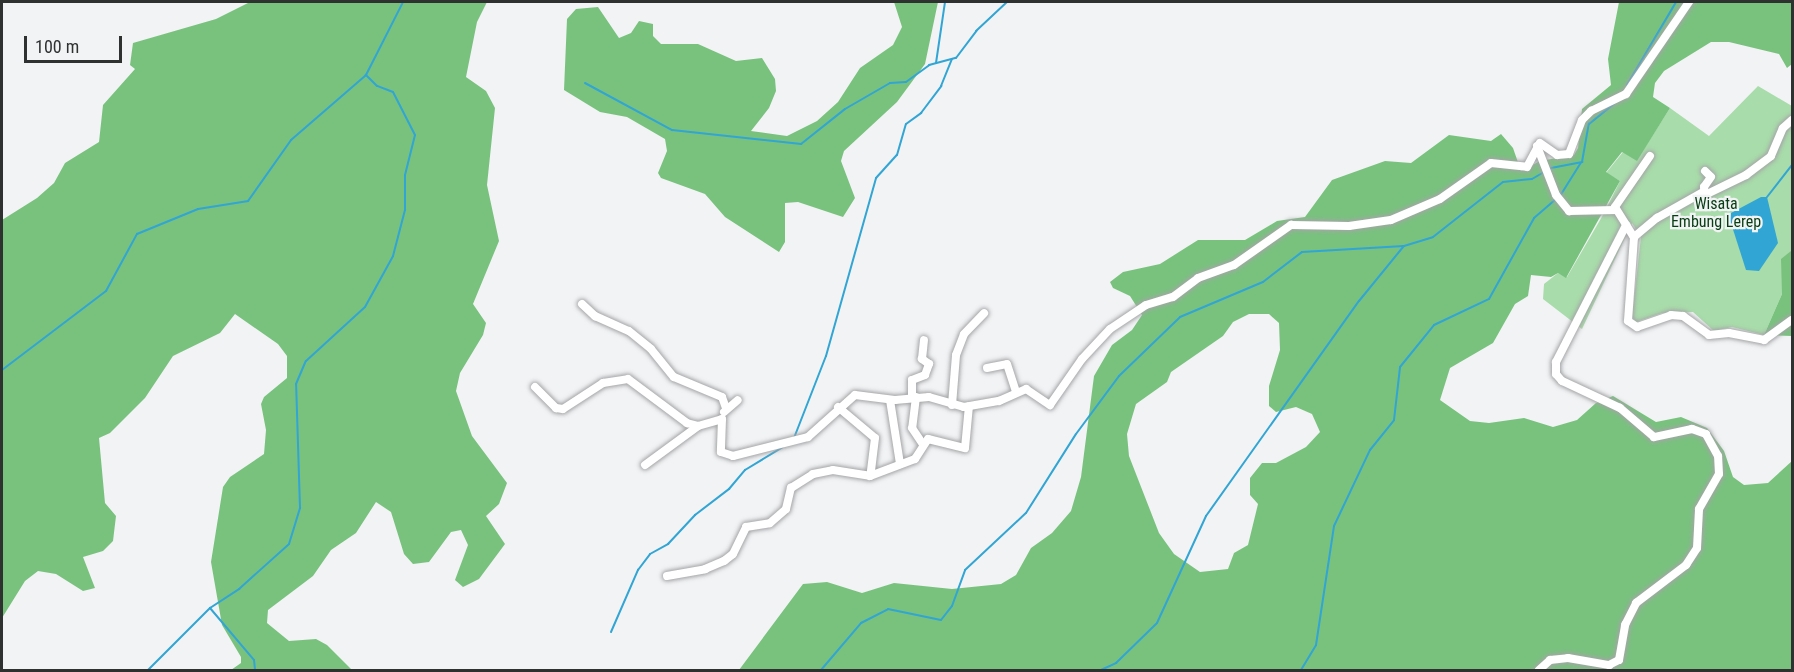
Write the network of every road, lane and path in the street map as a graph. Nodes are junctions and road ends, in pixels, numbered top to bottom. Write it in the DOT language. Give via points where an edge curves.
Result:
graph roads {
  1 [pos="1689,2"];
  2 [pos="1792,120"];
  3 [pos="1537,146"];
  4 [pos="1650,156"];
  5 [pos="1705,171"];
  6 [pos="1704,192"];
  7 [pos="1616,210"];
  8 [pos="1626,225"];
  9 [pos="1635,237"];
  10 [pos="582,304"];
  11 [pos="984,313"];
  12 [pos="1792,320"];
  13 [pos="924,340"];
  14 [pos="987,368"];
  15 [pos="535,387"];
  16 [pos="1016,391"];
  17 [pos="914,398"];
  18 [pos="738,400"];
  19 [pos="890,400"];
  20 [pos="952,405"];
  21 [pos="969,406"];
  22 [pos="838,407"];
  23 [pos="726,408"];
  24 [pos="720,417"];
  25 [pos="698,426"];
  26 [pos="922,443"];
  27 [pos="900,464"];
  28 [pos="645,465"];
  29 [pos="870,476"];
  30 [pos="667,576"];
  31 [pos="1539,670"];
  1 -- 3 [label="street" via="1626,94 1582,120 1569,154 1558,156 1542,144"];
  2 -- 6 [label="street" via="1771,156 1746,175"];
  3 -- 7 [label="street" via="1556,195 1569,211"];
  3 -- 16 [label="street" via="1527,167 1491,163 1440,199 1391,220 1349,226 1291,225 1234,264 1198,278 1173,297 1146,305 1110,329 1082,359 1052,404 1029,390"];
  4 -- 7 [label="street" via="1616,204"];
  5 -- 6 [label="street" via="1710,177"];
  6 -- 9 [label="street" via="1657,218"];
  7 -- 8 [label="street"];
  8 -- 9 [label="street"];
  8 -- 31 [label="street" via="1556,362 1556,374 1562,381 1620,408 1654,437 1692,429 1706,434 1718,456 1719,474 1699,509 1697,548 1686,565 1636,603 1625,625 1618,660 1609,666 1568,658 1550,660"];
  9 -- 12 [label="street" via="1628,317 1632,326 1683,315 1709,335 1729,333 1764,340"];
  10 -- 23 [label="street" via="595,316 629,331 681,382 704,387 722,397"];
  11 -- 20 [label="street" via="964,334 956,355"];
  13 -- 17 [label="street" via="922,359 929,364 925,375 912,380"];
  14 -- 16 [label="street" via="1007,364"];
  15 -- 25 [label="street" via="556,408 563,409 603,383 628,379 687,423"];
  16 -- 21 [label="street" via="999,401"];
  17 -- 19 [label="street"];
  17 -- 20 [label="street"];
  17 -- 26 [label="street" via="912,429"];
  18 -- 23 [label="street"];
  19 -- 22 [label="street" via="855,395"];
  19 -- 27 [label="street"];
  20 -- 21 [label="street"];
  21 -- 26 [label="street" via="965,448 928,439"];
  22 -- 24 [label="street" via="816,432 792,444 725,455 721,452"];
  22 -- 29 [label="street" via="876,438"];
  23 -- 24 [label="street"];
  24 -- 25 [label="street"];
  25 -- 28 [label="street"];
  26 -- 27 [label="street" via="915,459"];
  27 -- 29 [label="street"];
  29 -- 30 [label="street" via="832,470 813,474 791,488 786,509 770,523 746,527 733,554 724,561"];
}
